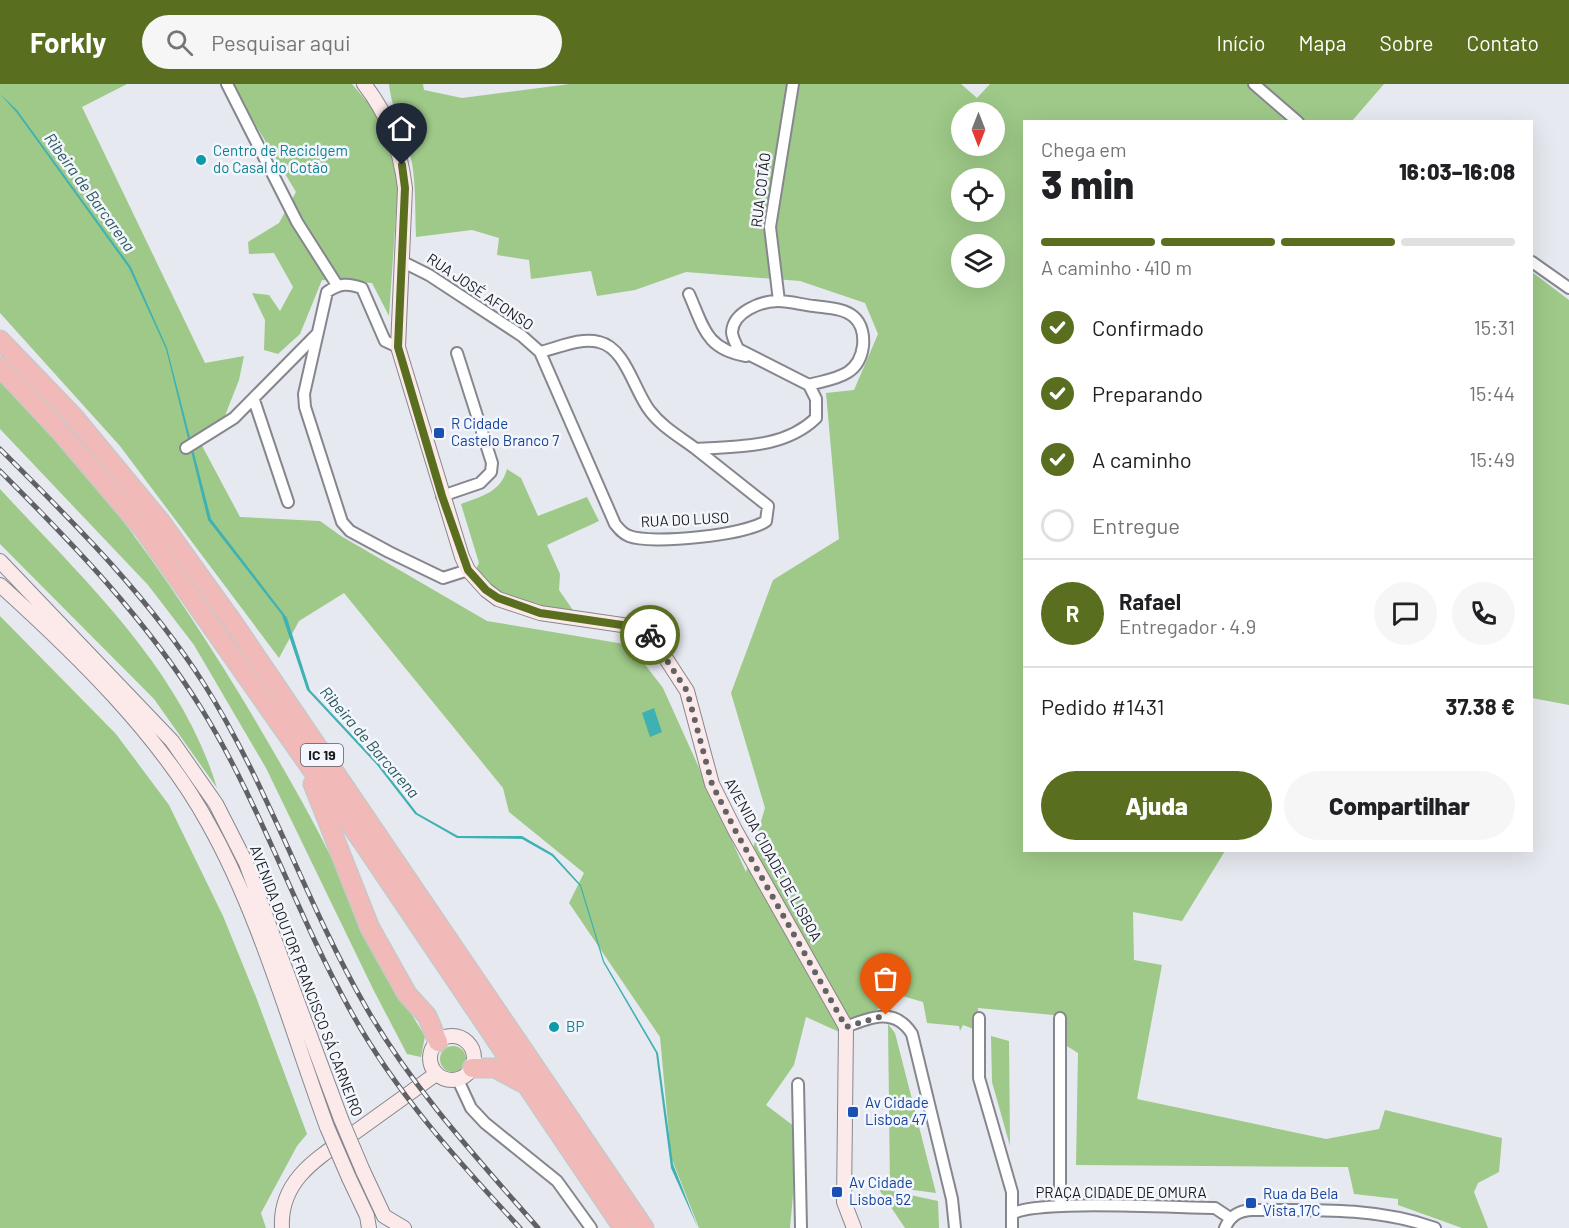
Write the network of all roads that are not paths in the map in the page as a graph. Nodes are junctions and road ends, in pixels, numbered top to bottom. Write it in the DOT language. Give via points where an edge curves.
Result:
graph roads {
  1 [pos="227,84"];
  2 [pos="364,84"];
  3 [pos="793,84"];
  4 [pos="1254,84"];
  5 [pos="1296,120"];
  6 [pos="401,261"];
  7 [pos="1533,263"];
  8 [pos="336,282"];
  9 [pos="1569,288"];
  10 [pos="689,294"];
  11 [pos="779,301"];
  12 [pos="318,334"];
  13 [pos="0,340"];
  14 [pos="398,342"];
  15 [pos="540,352"];
  16 [pos="457,353"];
  17 [pos="752,357"];
  18 [pos="0,367"];
  19 [pos="809,385"];
  20 [pos="254,400"];
  21 [pos="186,448"];
  22 [pos="696,449"];
  23 [pos="442,496"];
  24 [pos="288,502"];
  25 [pos="0,561"];
  26 [pos="468,570"];
  27 [pos="0,585"];
  28 [pos="302,757"];
  29 [pos="979,1018"];
  30 [pos="1060,1018"];
  31 [pos="846,1027"];
  32 [pos="438,1041"];
  33 [pos="436,1074"];
  34 [pos="465,1074"];
  35 [pos="524,1083"];
  36 [pos="798,1084"];
  37 [pos="1060,1206"];
  38 [pos="1012,1214"];
  39 [pos="1230,1218"];
  40 [pos="282,1228"];
  41 [pos="369,1228"];
  42 [pos="404,1228"];
  43 [pos="591,1228"];
  44 [pos="623,1228"];
  45 [pos="644,1228"];
  46 [pos="801,1228"];
  47 [pos="854,1228"];
  48 [pos="955,1228"];
  49 [pos="1012,1228"];
  50 [pos="1225,1228"];
  51 [pos="1435,1228"];
  1 -- 8 [label="street" via="297,222"];
  2 -- 6 [label="main road" via="390,124 402,165 405,188"];
  3 -- 11 [label="street, RUA COTÃO" via="770,227"];
  4 -- 5 [label="street"];
  6 -- 14 [label="main road"];
  6 -- 15 [label="street, RUA JOSÉ AFONSO" via="429,275"];
  7 -- 9 [label="street"];
  8 -- 12 [label="street" via="327,292"];
  8 -- 14 [label="street" via="363,288 385,341"];
  10 -- 17 [label="street" via="712,344 729,353"];
  11 -- 17 [label="street" via="764,302 742,313 734,324 732,333 738,349"];
  11 -- 19 [label="street" via="840,310 853,315 860,324 861,358 854,369 844,377"];
  12 -- 20 [label="street"];
  12 -- 26 [label="street" via="304,394 305,407 342,522 350,531 443,578"];
  13 -- 45 [label="highway, IC 19" via="74,417 167,531"];
  14 -- 23 [label="main road"];
  15 -- 22 [label="street" via="586,340 606,345 621,360 649,410"];
  15 -- 22 [label="street, RUA DO LUSO" via="615,524 628,536 653,539 726,535 766,521 768,506"];
  16 -- 23 [label="street" via="492,463 491,472 480,483"];
  17 -- 19 [label="street"];
  18 -- 28 [label="highway, IC 19" via="144,530"];
  19 -- 22 [label="street" via="816,399 816,418 802,431 771,443"];
  20 -- 21 [label="street" via="234,418"];
  20 -- 24 [label="street"];
  23 -- 26 [label="main road"];
  25 -- 42 [label="main road, AVENIDA DOUTOR FRANCISCO SÁ CARNEIRO, bridge" via="172,741 216,804 246,863 363,1172 384,1216"];
  26 -- 31 [label="main road, AVENIDA CIDADE DE LISBOA" via="498,598 540,613 629,626 650,634 687,691 712,784"];
  27 -- 41 [label="main road, AVENIDA DOUTOR FRANCISCO SÁ CARNEIRO, bridge" via="147,735 181,777 208,823 231,870"];
  28 -- 32 [label="highway" via="370,928 407,994 427,1016"];
  28 -- 35 [label="highway, IC 19"];
  29 -- 38 [label="street" via="979,1078 1012,1192"];
  30 -- 37 [label="street"];
  31 -- 47 [label="main road" via="844,1202"];
  31 -- 48 [label="street" via="886,1015 900,1021 912,1034 951,1193"];
  32 -- 33 [label="main road" via="430,1054"];
  32 -- 34 [label="main road" via="451,1036 466,1041 474,1053"];
  33 -- 34 [label="main road" via="446,1080"];
  33 -- 40 [label="main road" via="304,1170 285,1202"];
  34 -- 35 [label="highway" via="495,1068"];
  34 -- 43 [label="street" via="471,1108 557,1181"];
  35 -- 44 [label="highway, IC 19"];
  36 -- 46 [label="street"];
  37 -- 38 [label="street, PRAÇA CIDADE DE OMURA" via="1019,1209"];
  37 -- 39 [label="street, PRAÇA CIDADE DE OMURA" via="1215,1208"];
  38 -- 49 [label="street"];
  39 -- 50 [label="street"];
  39 -- 51 [label="street" via="1251,1210 1344,1210 1398,1217"];
}
